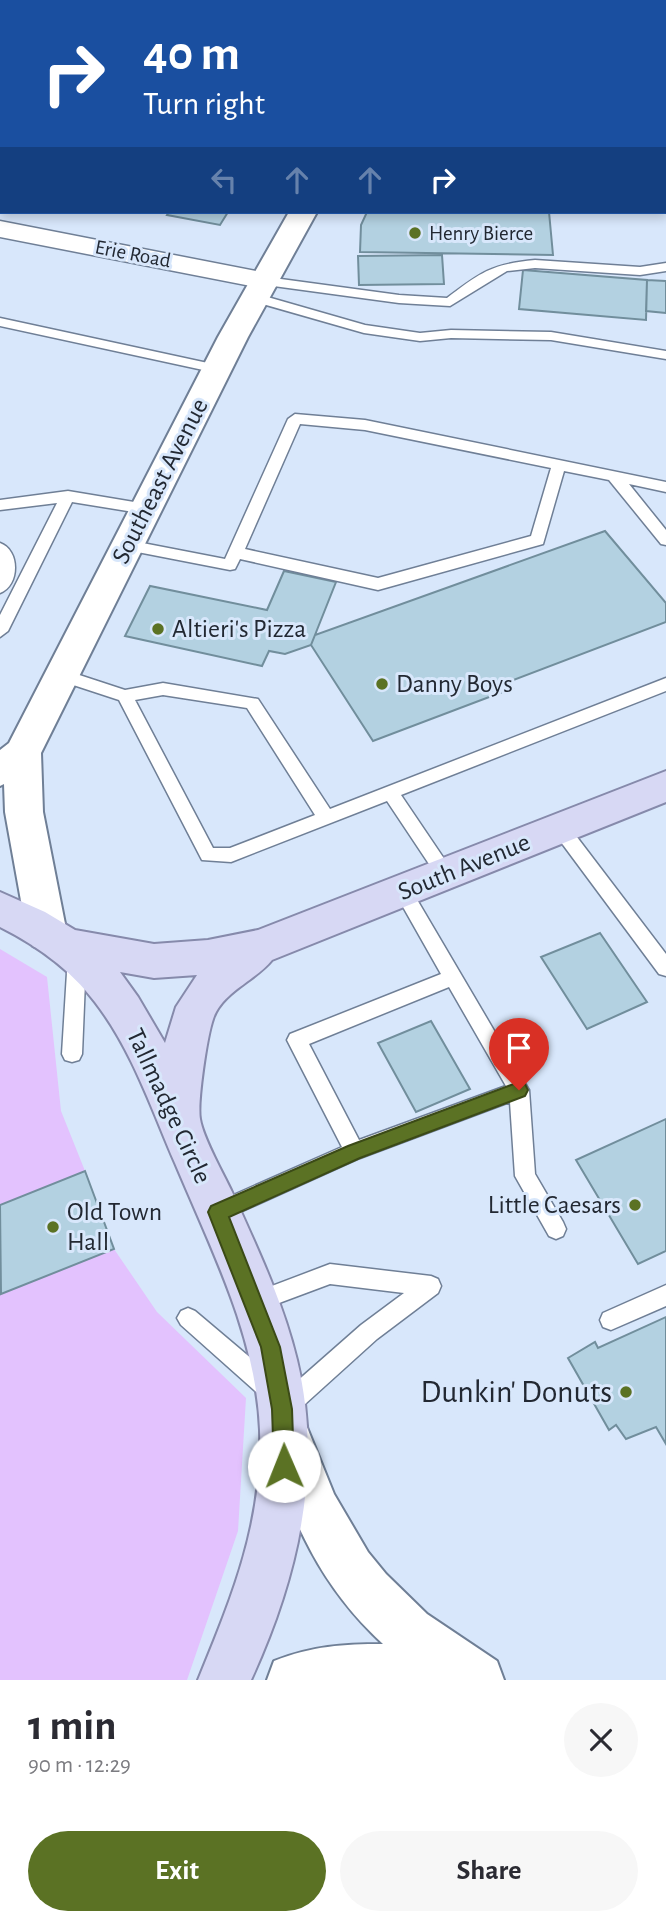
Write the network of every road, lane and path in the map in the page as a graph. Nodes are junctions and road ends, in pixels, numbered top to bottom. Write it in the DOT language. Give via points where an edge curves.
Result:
graph roads {
  1 [pos="302,214"];
  2 [pos="0,229"];
  3 [pos="666,267"];
  4 [pos="261,289"];
  5 [pos="450,318"];
  6 [pos="0,322"];
  7 [pos="666,355"];
  8 [pos="217,369"];
  9 [pos="559,464"];
  10 [pos="614,476"];
  11 [pos="666,487"];
  12 [pos="68,496"];
  13 [pos="0,505"];
  14 [pos="146,509"];
  15 [pos="666,540"];
  16 [pos="127,545"];
  17 [pos="0,548"];
  18 [pos="236,553"];
  19 [pos="0,587"];
  20 [pos="0,631"];
  21 [pos="61,675"];
  22 [pos="666,684"];
  23 [pos="125,696"];
  24 [pos="11,762"];
  25 [pos="666,786"];
  26 [pos="390,792"];
  27 [pos="326,817"];
  28 [pos="561,829"];
  29 [pos="444,874"];
  30 [pos="403,891"];
  31 [pos="0,909"];
  32 [pos="63,945"];
  33 [pos="261,947"];
  34 [pos="666,968"];
  35 [pos="454,977"];
  36 [pos="72,1054"];
  37 [pos="519,1090"];
  38 [pos="178,1119"];
  39 [pos="354,1152"];
  40 [pos="218,1212"];
  41 [pos="556,1230"];
  42 [pos="666,1295"];
  43 [pos="255,1302"];
  44 [pos="188,1318"];
  45 [pos="611,1320"];
  46 [pos="282,1412"];
  47 [pos="469,1675"];
  48 [pos="224,1680"];
  49 [pos="293,1680"];
  1 -- 4 [label="street, Southeast Avenue"];
  2 -- 4 [label="street, Erie Road"];
  3 -- 5 [label="lane" via="640,271 535,264 504,267 478,281"];
  4 -- 5 [label="lane" via="399,299"];
  4 -- 5 [label="lane" via="364,329 419,337"];
  4 -- 8 [label="street, Southeast Avenue"];
  5 -- 7 [label="lane"];
  6 -- 8 [label="lane"];
  8 -- 14 [label="street, Southeast Avenue"];
  9 -- 10 [label="lane"];
  9 -- 18 [label="lane" via="538,540 378,584"];
  9 -- 18 [label="lane" via="365,425 295,419"];
  10 -- 11 [label="lane"];
  10 -- 15 [label="lane"];
  12 -- 13 [label="lane"];
  12 -- 14 [label="lane"];
  12 -- 20 [label="lane"];
  14 -- 16 [label="street, Southeast Avenue"];
  16 -- 18 [label="lane" via="230,565"];
  16 -- 21 [label="street, Southeast Avenue"];
  17 -- 19 [label="lane" via="8,559"];
  21 -- 23 [label="lane"];
  21 -- 24 [label="street, Southeast Avenue"];
  22 -- 26 [label="lane"];
  23 -- 27 [label="lane" via="163,689 252,703"];
  23 -- 27 [label="lane" via="208,855 231,855"];
  24 -- 32 [label="street, Southeast Avenue"];
  25 -- 28 [label="main road, South Avenue"];
  26 -- 27 [label="lane"];
  26 -- 29 [label="lane"];
  28 -- 29 [label="main road, South Avenue"];
  28 -- 34 [label="lane"];
  29 -- 30 [label="main road, South Avenue"];
  30 -- 33 [label="main road, South Avenue"];
  30 -- 35 [label="lane"];
  31 -- 32 [label="main road, Tallmadge Circle"];
  32 -- 33 [label="main road, South Avenue" via="153,961"];
  32 -- 36 [label="lane"];
  32 -- 38 [label="main road, Tallmadge Circle" via="96,972 123,1008"];
  33 -- 38 [label="main road, South Avenue" via="214,986 198,1006 189,1031"];
  35 -- 37 [label="lane"];
  35 -- 39 [label="lane" via="297,1040"];
  37 -- 39 [label="lane"];
  37 -- 41 [label="lane" via="525,1176"];
  38 -- 40 [label="main road, Tallmadge Circle"];
  39 -- 40 [label="lane"];
  40 -- 43 [label="main road, Tallmadge Circle"];
  42 -- 45 [label="lane"];
  43 -- 46 [label="main road, Tallmadge Circle" via="270,1347"];
  43 -- 46 [label="lane" via="330,1274 431,1286 369,1332"];
  44 -- 46 [label="lane"];
  46 -- 47 [label="street" via="321,1522 355,1577 413,1634"];
  46 -- 48 [label="main road, Tallmadge Circle" via="280,1508 263,1583"];
  47 -- 49 [label="street" via="334,1670"];
}
